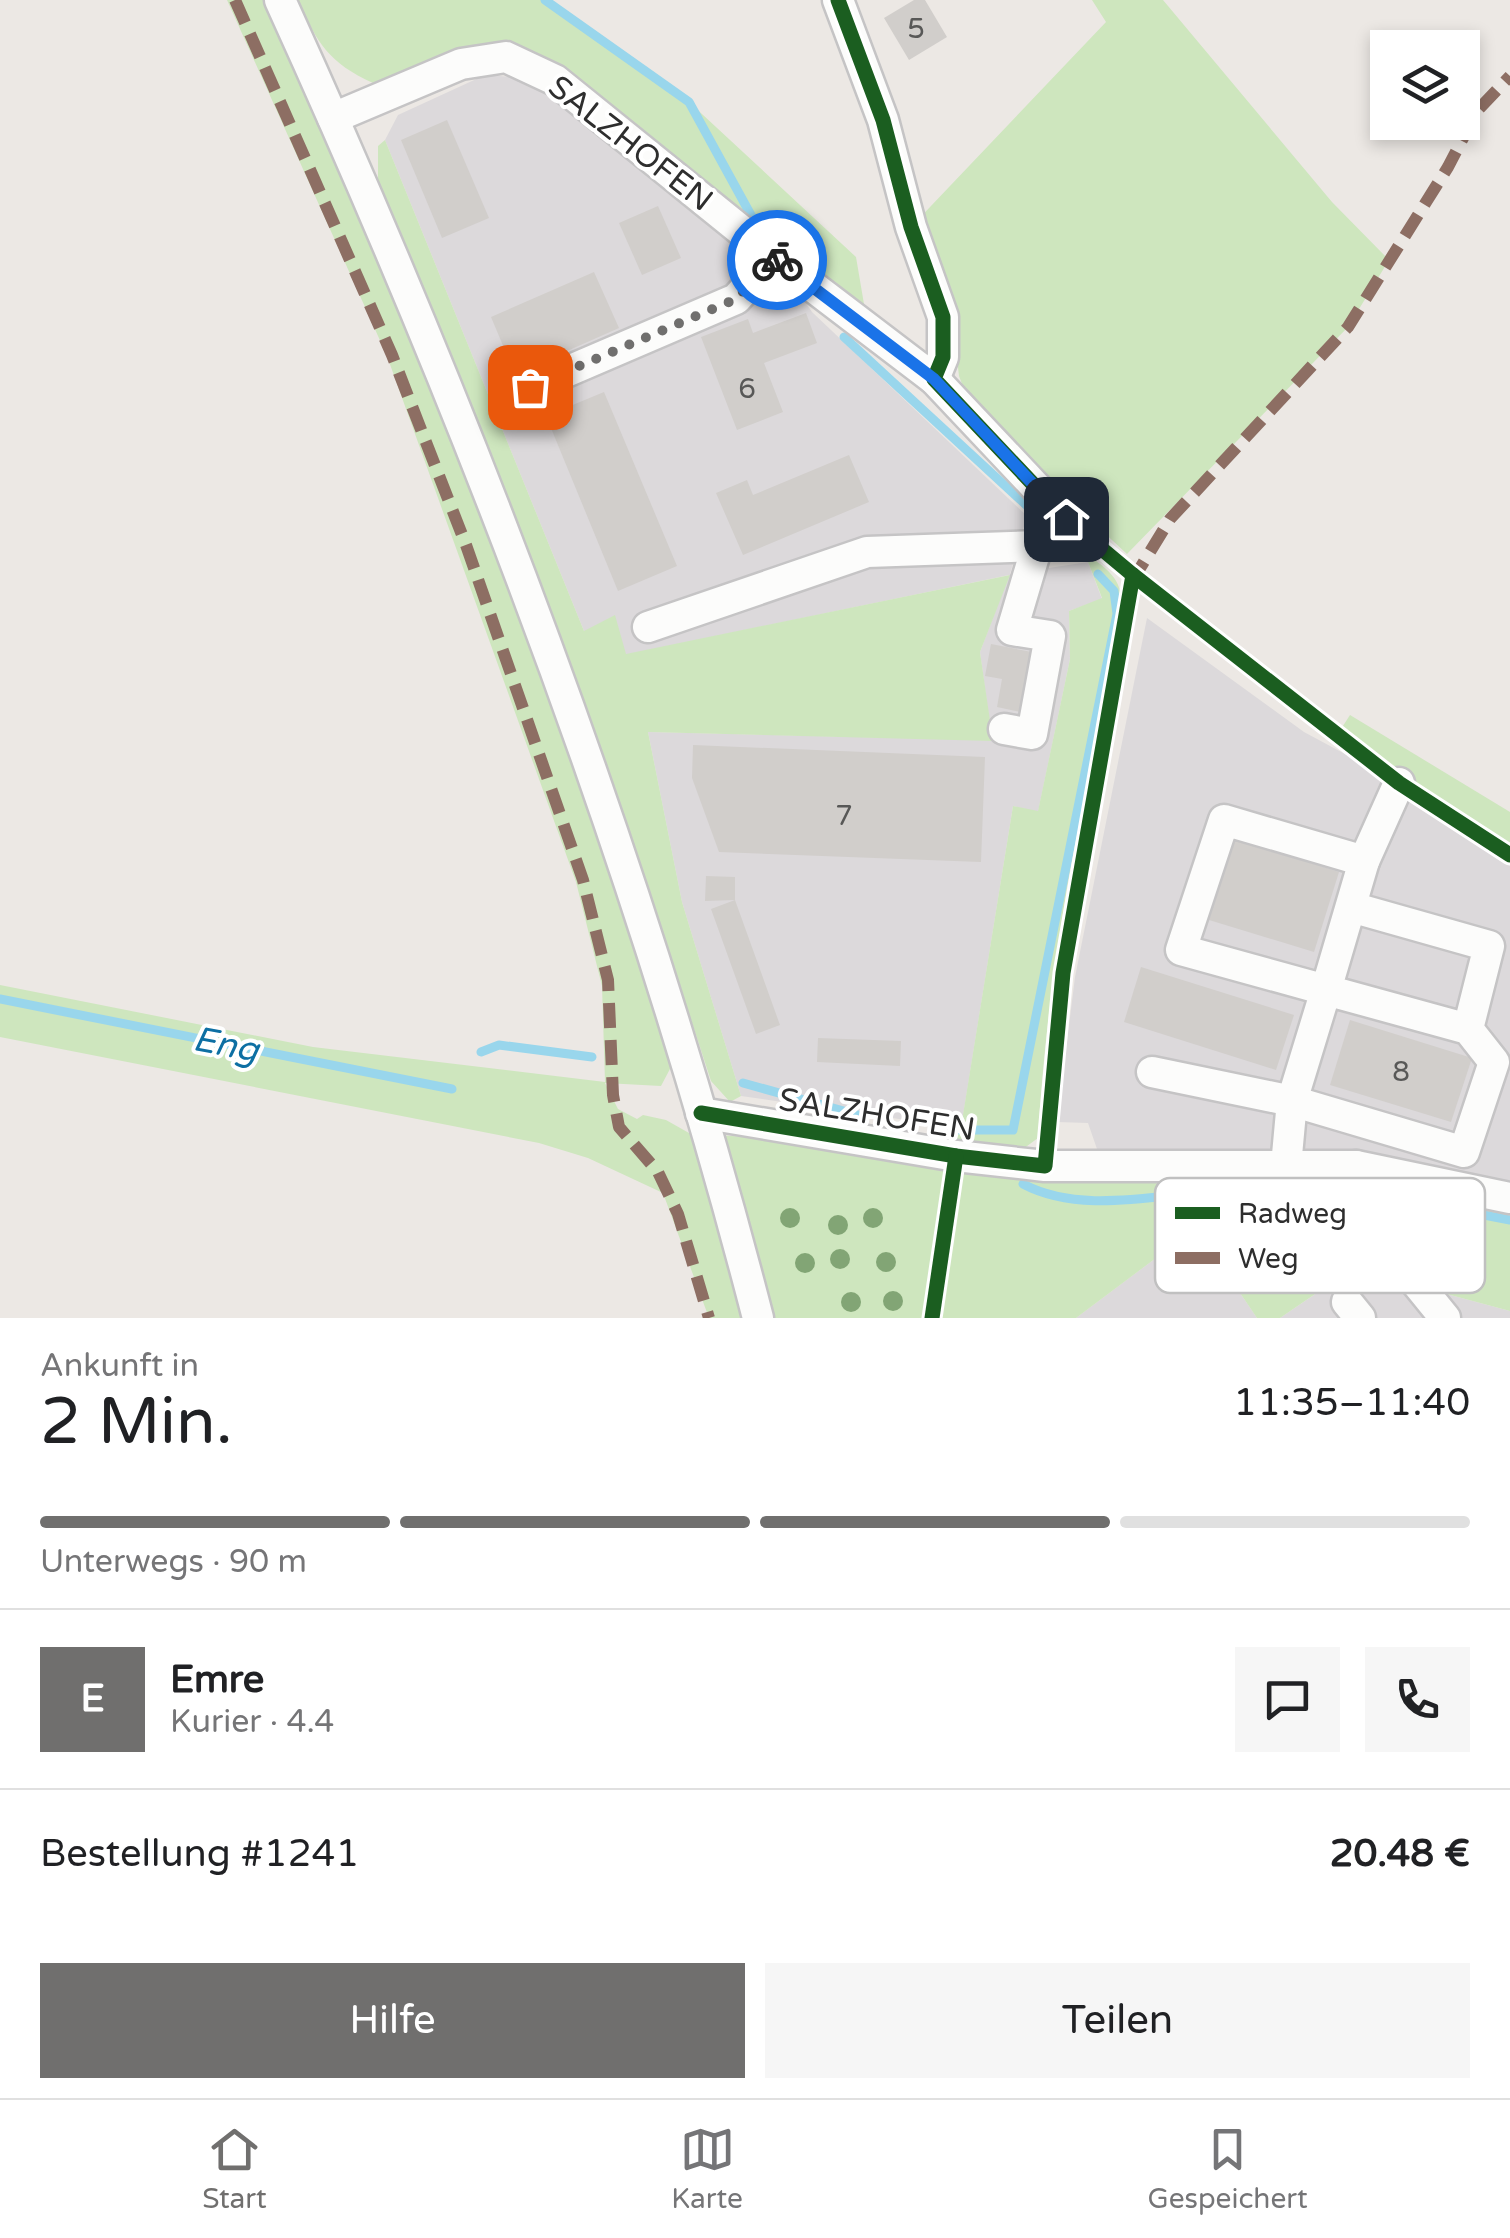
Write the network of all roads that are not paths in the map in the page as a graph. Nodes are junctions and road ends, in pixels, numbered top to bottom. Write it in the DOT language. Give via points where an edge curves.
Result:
graph roads {
  1 [pos="280,0"];
  2 [pos="838,0"];
  3 [pos="334,118"];
  4 [pos="774,257"];
  5 [pos="934,379"];
  6 [pos="530,387"];
  7 [pos="1037,546"];
  8 [pos="648,627"];
  9 [pos="1004,730"];
  10 [pos="1399,782"];
  11 [pos="1364,861"];
  12 [pos="1350,907"];
  13 [pos="1326,990"];
  14 [pos="1468,1029"];
  15 [pos="1152,1072"];
  16 [pos="1292,1101"];
  17 [pos="701,1113"];
  18 [pos="1286,1166"];
  19 [pos="1356,1166"];
  20 [pos="1355,1178"];
  21 [pos="1414,1178"];
  22 [pos="1485,1193"];
  23 [pos="1510,1198"];
  24 [pos="1424,1293"];
  25 [pos="758,1318"];
  26 [pos="1444,1318"];
  1 -- 3 [label="street"];
  2 -- 5 [label="street" via="944,317 943,357"];
  3 -- 4 [label="street, SALZHOFEN" via="461,64 506,57 555,80 577,108"];
  3 -- 17 [label="street" via="540,629 634,894"];
  4 -- 5 [label="street, SALZHOFEN"];
  4 -- 6 [label="street" via="736,299"];
  5 -- 7 [label="street, SALZHOFEN" via="1066,519"];
  7 -- 8 [label="street" via="866,552"];
  7 -- 9 [label="street" via="1012,630 1050,636 1032,734"];
  10 -- 11 [label="street"];
  11 -- 12 [label="street"];
  11 -- 13 [label="street" via="1224,820 1181,950"];
  12 -- 13 [label="street"];
  12 -- 14 [label="street" via="1489,946"];
  13 -- 14 [label="street"];
  13 -- 16 [label="street"];
  14 -- 16 [label="street" via="1494,1062 1464,1152"];
  15 -- 16 [label="street"];
  16 -- 18 [label="street"];
  17 -- 18 [label="street, SALZHOFEN" via="1045,1166"];
  17 -- 25 [label="street"];
  18 -- 19 [label="street, SALZHOFEN"];
  19 -- 20 [label="street"];
  19 -- 21 [label="street, SALZHOFEN"];
  22 -- 23 [label="street, SALZHOFEN"];
  24 -- 26 [label="street"];
}
